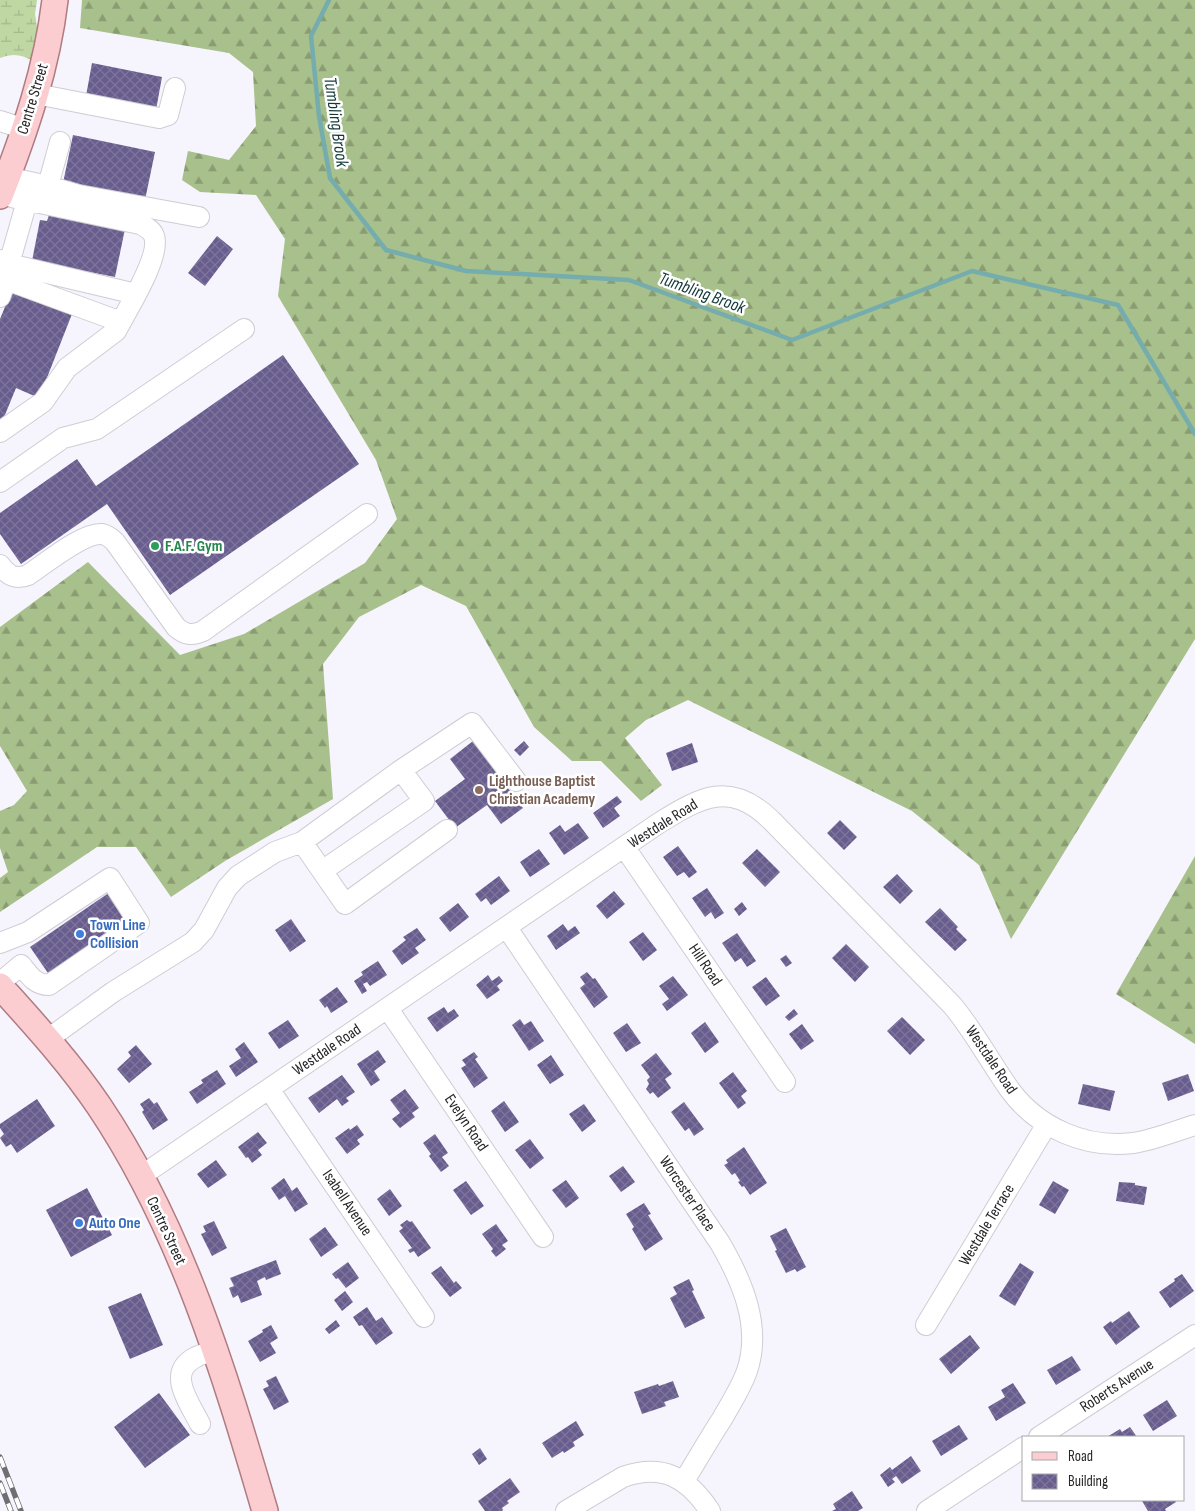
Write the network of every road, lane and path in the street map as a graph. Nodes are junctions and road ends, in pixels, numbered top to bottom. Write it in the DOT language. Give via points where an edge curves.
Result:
graph roads {
  1 [pos="55,0"];
  2 [pos="175,88"];
  3 [pos="36,94"];
  4 [pos="0,121"];
  5 [pos="25,129"];
  6 [pos="60,142"];
  7 [pos="48,186"];
  8 [pos="3,189"];
  9 [pos="27,201"];
  10 [pos="199,217"];
  11 [pos="3,276"];
  12 [pos="136,294"];
  13 [pos="121,322"];
  14 [pos="244,329"];
  15 [pos="0,432"];
  16 [pos="0,482"];
  17 [pos="367,514"];
  18 [pos="0,566"];
  19 [pos="402,770"];
  20 [pos="516,781"];
  21 [pos="448,830"];
  22 [pos="302,842"];
  23 [pos="625,848"];
  24 [pos="322,871"];
  25 [pos="507,928"];
  26 [pos="8,940"];
  27 [pos="21,965"];
  28 [pos="0,984"];
  29 [pos="388,1009"];
  30 [pos="48,1039"];
  31 [pos="785,1082"];
  32 [pos="269,1089"];
  33 [pos="1047,1124"];
  34 [pos="1195,1125"];
  35 [pos="141,1176"];
  36 [pos="543,1237"];
  37 [pos="424,1317"];
  38 [pos="926,1325"];
  39 [pos="1195,1335"];
  40 [pos="215,1352"];
  41 [pos="200,1424"];
  42 [pos="1041,1436"];
  43 [pos="1022,1448"];
  44 [pos="684,1481"];
  45 [pos="265,1511"];
  46 [pos="566,1511"];
  47 [pos="710,1511"];
  48 [pos="927,1511"];
  1 -- 3 [label="main road, Centre Street"];
  2 -- 3 [label="street" via="168,115 159,118"];
  3 -- 5 [label="main road, Centre Street"];
  4 -- 5 [label="street"];
  5 -- 8 [label="main road, Centre Street"];
  6 -- 7 [label="street"];
  7 -- 8 [label="street"];
  7 -- 10 [label="street"];
  8 -- 9 [label="street"];
  9 -- 11 [label="street"];
  9 -- 12 [label="street" via="140,224 151,230 155,242 150,267"];
  11 -- 12 [label="street"];
  11 -- 13 [label="street"];
  12 -- 13 [label="street"];
  13 -- 15 [label="street" via="116,331 67,368 43,402"];
  14 -- 16 [label="street" via="97,429 63,438"];
  17 -- 18 [label="street" via="203,632 189,635 176,627 108,536 88,536 22,578 10,576"];
  19 -- 20 [label="street" via="472,723"];
  19 -- 22 [label="street"];
  19 -- 24 [label="street" via="424,801"];
  21 -- 24 [label="street" via="345,904"];
  22 -- 24 [label="street"];
  22 -- 30 [label="street" via="275,852 238,876 194,942 113,992"];
  23 -- 25 [label="street, Westdale Road"];
  23 -- 31 [label="street, Hill Road"];
  23 -- 33 [label="street, Westdale Road" via="705,798 729,796 754,806 772,820 952,1005 1010,1090"];
  25 -- 29 [label="street, Westdale Road"];
  25 -- 44 [label="street, Worcester Place" via="720,1243 745,1293 752,1346 747,1370"];
  26 -- 27 [label="street" via="18,946 17,956"];
  26 -- 27 [label="street" via="28,932 110,878 140,923 49,984 31,978"];
  27 -- 28 [label="street"];
  28 -- 30 [label="main road, Centre Street"];
  29 -- 32 [label="street, Westdale Road"];
  29 -- 36 [label="street, Evelyn Road"];
  30 -- 35 [label="main road, Centre Street" via="98,1105"];
  32 -- 35 [label="street, Westdale Road"];
  32 -- 37 [label="street, Isabell Avenue"];
  33 -- 34 [label="street, Westdale Road" via="1075,1137 1119,1144 1147,1140"];
  33 -- 38 [label="street, Westdale Terrace"];
  35 -- 40 [label="main road, Centre Street" via="186,1274"];
  39 -- 42 [label="street, Roberts Avenue"];
  40 -- 41 [label="street" via="196,1356 180,1374 181,1385"];
  40 -- 45 [label="main road, Centre Street"];
  43 -- 48 [label="street"];
  44 -- 46 [label="street" via="656,1471 633,1473"];
  44 -- 47 [label="street"];
}
